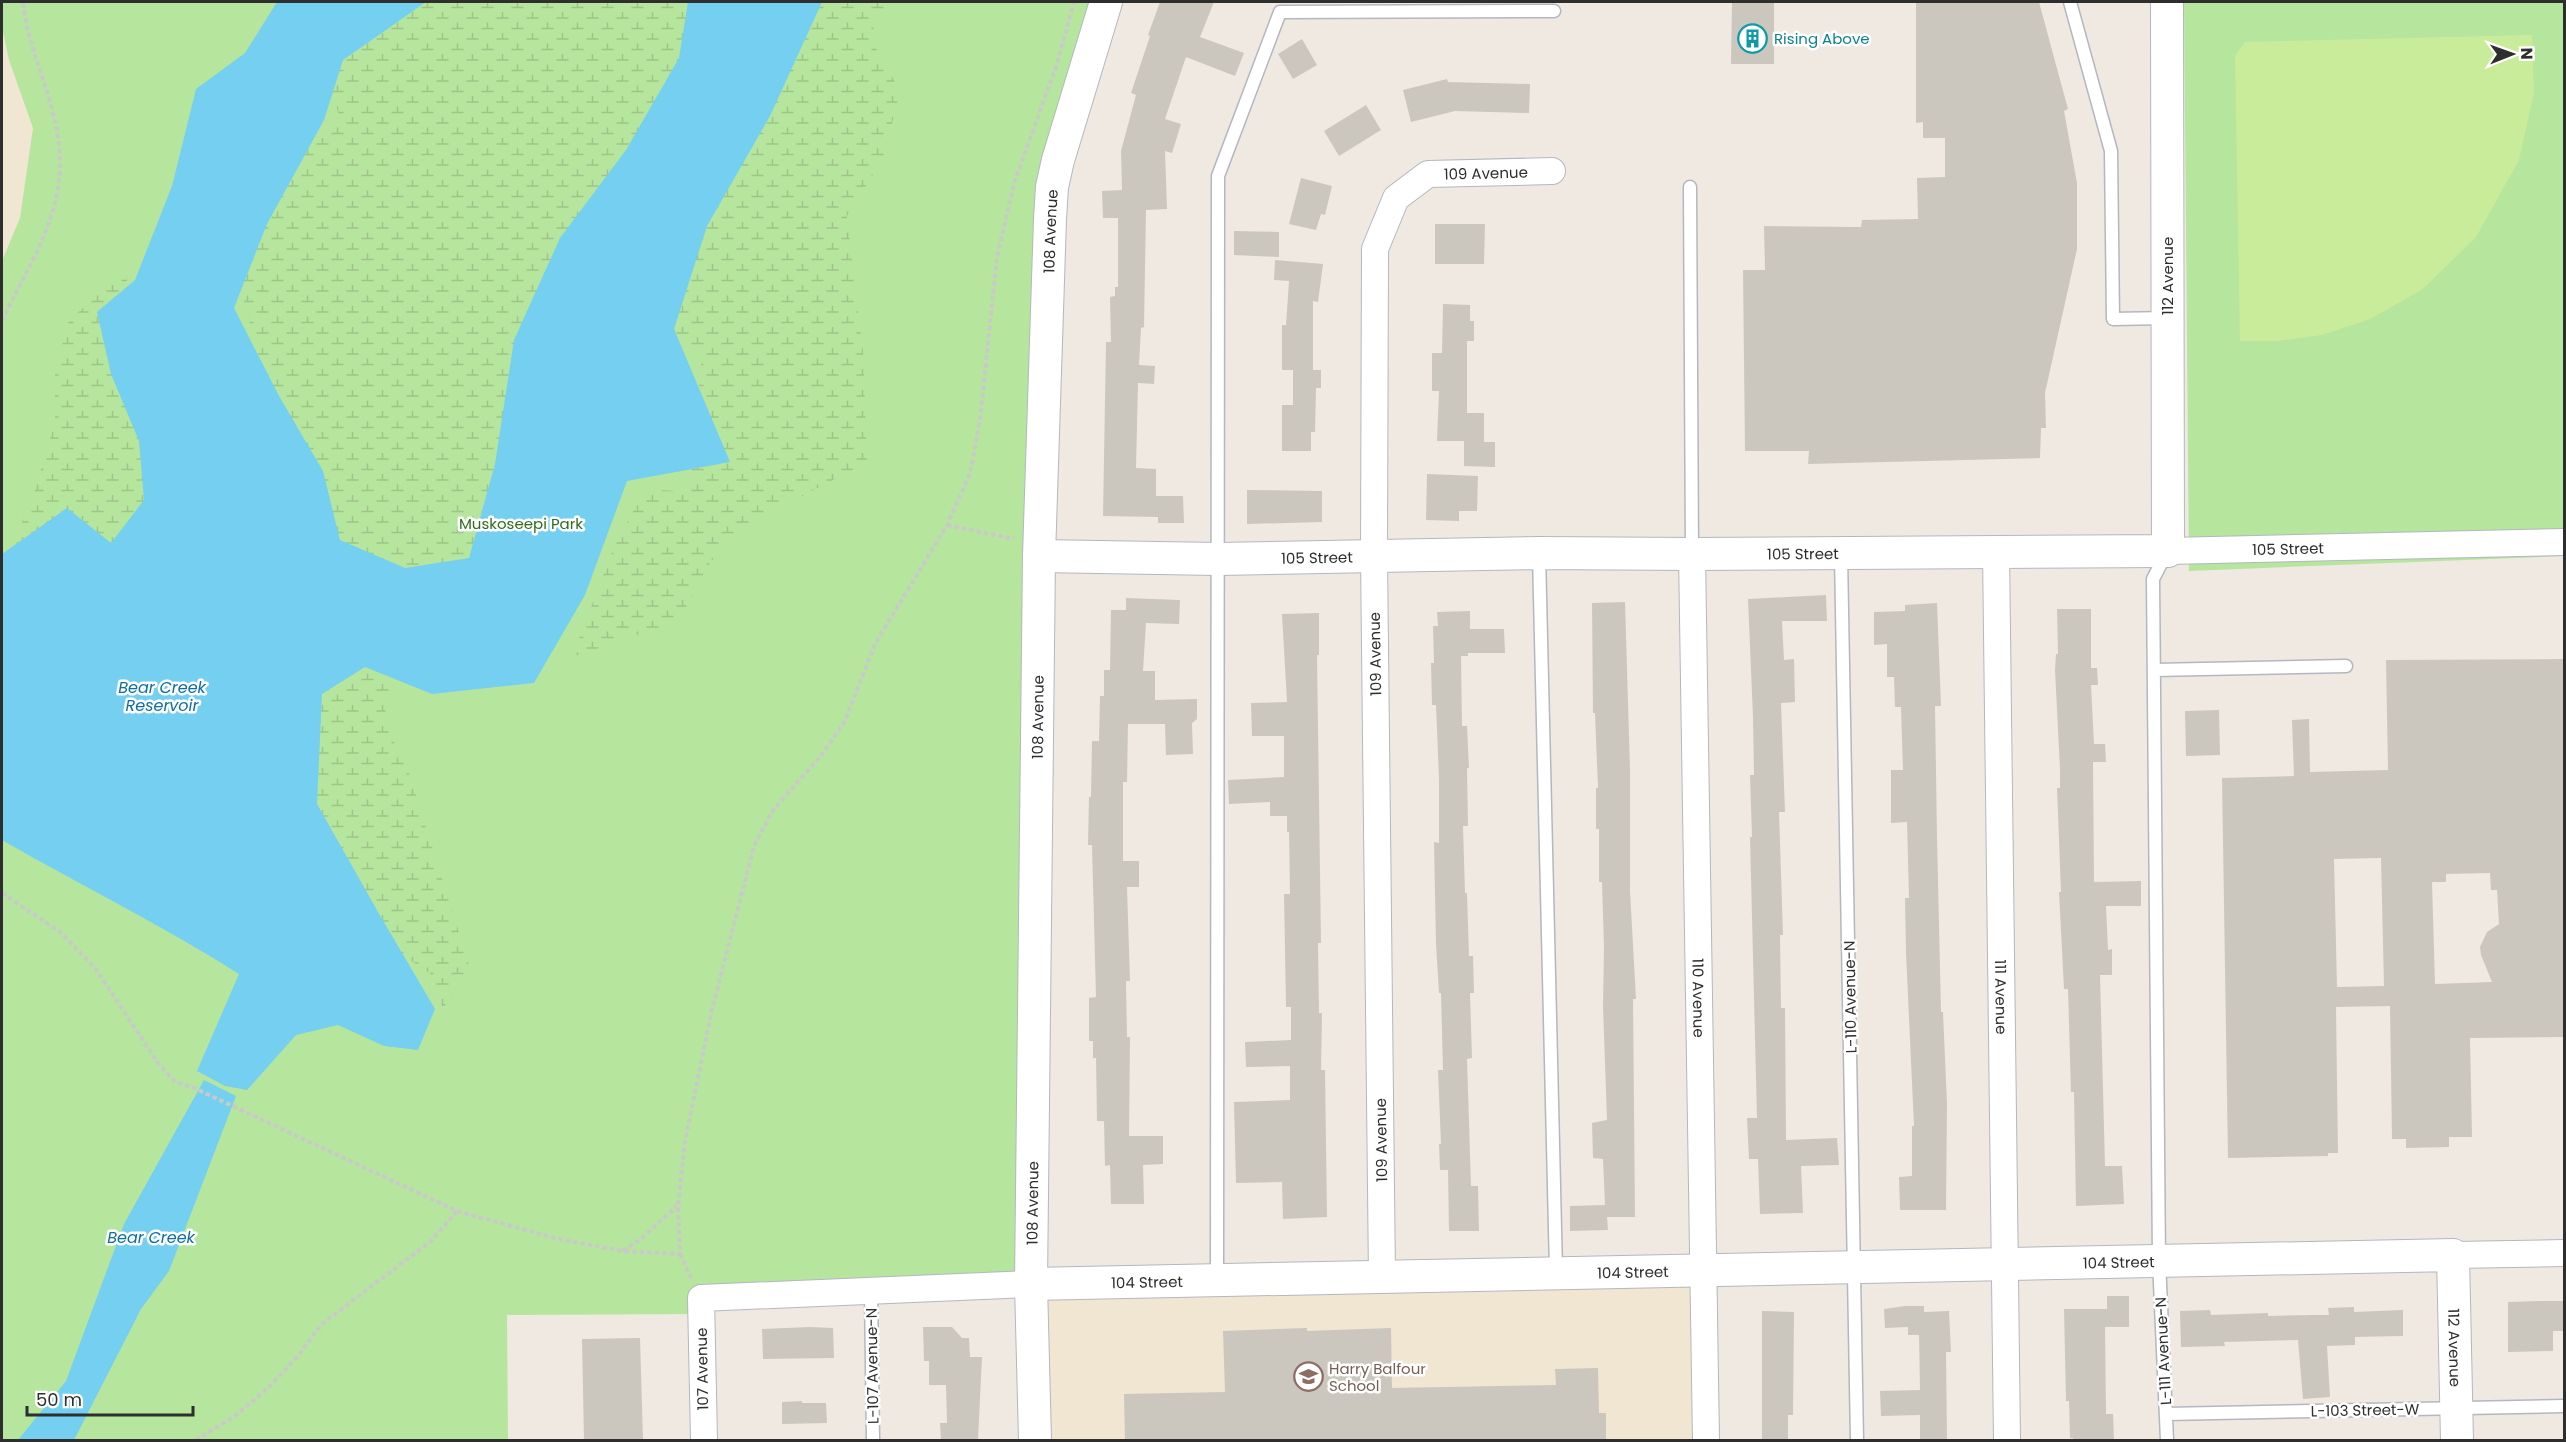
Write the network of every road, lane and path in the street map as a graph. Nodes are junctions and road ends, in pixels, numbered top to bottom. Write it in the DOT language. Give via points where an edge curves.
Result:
graph roads {
  1 [pos="23,2"];
  2 [pos="1074,2"];
  3 [pos="1106,2"];
  4 [pos="2070,2"];
  5 [pos="2167,2"];
  6 [pos="1554,11"];
  7 [pos="1552,171"];
  8 [pos="1690,187"];
  9 [pos="2167,318"];
  10 [pos="2,321"];
  11 [pos="947,525"];
  12 [pos="2565,542"];
  13 [pos="1039,548"];
  14 [pos="1996,551"];
  15 [pos="2168,551"];
  16 [pos="1539,553"];
  17 [pos="1692,554"];
  18 [pos="1841,554"];
  19 [pos="1374,556"];
  20 [pos="1218,559"];
  21 [pos="2346,666"];
  22 [pos="2154,670"];
  23 [pos="2,894"];
  24 [pos="678,1206"];
  25 [pos="456,1211"];
  26 [pos="622,1251"];
  27 [pos="2565,1253"];
  28 [pos="2453,1255"];
  29 [pos="2159,1261"];
  30 [pos="2004,1265"];
  31 [pos="1855,1268"];
  32 [pos="1703,1271"];
  33 [pos="1556,1275"];
  34 [pos="1382,1278"];
  35 [pos="1217,1281"];
  36 [pos="1031,1284"];
  37 [pos="871,1291"];
  38 [pos="701,1298"];
  39 [pos="2565,1406"];
  40 [pos="2456,1408"];
  41 [pos="2166,1414"];
  42 [pos="196,1440"];
  43 [pos="704,1440"];
  44 [pos="873,1440"];
  45 [pos="1035,1440"];
  46 [pos="1706,1440"];
  47 [pos="1857,1440"];
  48 [pos="2007,1440"];
  49 [pos="2167,1440"];
  50 [pos="2457,1440"];
  1 -- 10 [label="path" via="54,117 62,168 49,225"];
  2 -- 11 [label="path" via="1056,67 1016,180 1000,246 970,474"];
  3 -- 13 [label="street, 108 Avenue" via="1052,187"];
  4 -- 9 [label="lane" via="2111,151 2113,319"];
  5 -- 9 [label="street, 112 Avenue"];
  6 -- 20 [label="lane" via="1280,12 1218,176"];
  7 -- 19 [label="street, 109 Avenue" via="1428,174 1395,198 1375,249"];
  8 -- 17 [label="lane"];
  9 -- 15 [label="street, 112 Avenue"];
  11 -- 13 [label="path" via="1017,539"];
  11 -- 24 [label="path" via="875,644 844,723 774,810 754,846 711,1014 685,1141"];
  12 -- 15 [label="street, 105 Street"];
  13 -- 20 [label="street, 105 Street"];
  13 -- 36 [label="street, 108 Avenue"];
  14 -- 15 [label="street, 105 Street"];
  14 -- 18 [label="street, 105 Street"];
  14 -- 30 [label="street, 111 Avenue"];
  15 -- 22 [label="lane, L-111 Avenue-N" via="2153,579"];
  16 -- 17 [label="street, 105 Street"];
  16 -- 19 [label="street, 105 Street"];
  16 -- 33 [label="lane"];
  17 -- 18 [label="street, 105 Street"];
  17 -- 32 [label="street, 110 Avenue"];
  18 -- 31 [label="lane, L-110 Avenue-N"];
  19 -- 20 [label="street, 105 Street"];
  19 -- 34 [label="street, 109 Avenue"];
  20 -- 35 [label="lane"];
  21 -- 22 [label="lane"];
  22 -- 29 [label="lane, L-111 Avenue-N"];
  23 -- 25 [label="path" via="60,932 95,968 158,1063 175,1082"];
  24 -- 26 [label="path" via="643,1238"];
  24 -- 26 [label="path" via="680,1254"];
  25 -- 26 [label="path" via="555,1238"];
  25 -- 42 [label="path" via="431,1241 322,1324 270,1386 235,1416"];
  27 -- 28 [label="street, 104 Street"];
  28 -- 29 [label="street, 104 Street"];
  28 -- 40 [label="street, 112 Avenue"];
  29 -- 30 [label="street, 104 Street"];
  29 -- 41 [label="lane, L-111 Avenue-N"];
  30 -- 31 [label="street, 104 Street"];
  30 -- 48 [label="street, 111 Avenue"];
  31 -- 32 [label="street, 104 Street"];
  31 -- 47 [label="lane, L-110 Avenue-N"];
  32 -- 33 [label="street, 104 Street"];
  32 -- 46 [label="street, 110 Avenue"];
  33 -- 34 [label="street, 104 Street"];
  34 -- 35 [label="street, 104 Street"];
  35 -- 36 [label="street, 104 Street"];
  36 -- 37 [label="street, 104 Street"];
  36 -- 45 [label="street, 108 Avenue"];
  37 -- 38 [label="street, 104 Street"];
  37 -- 44 [label="lane, L-107 Avenue-N"];
  38 -- 43 [label="street, 107 Avenue"];
  39 -- 40 [label="lane, L-103 Street-W"];
  40 -- 41 [label="lane, L-103 Street-W"];
  40 -- 50 [label="street, 112 Avenue"];
  41 -- 49 [label="lane, L-111 Avenue-N"];
}
